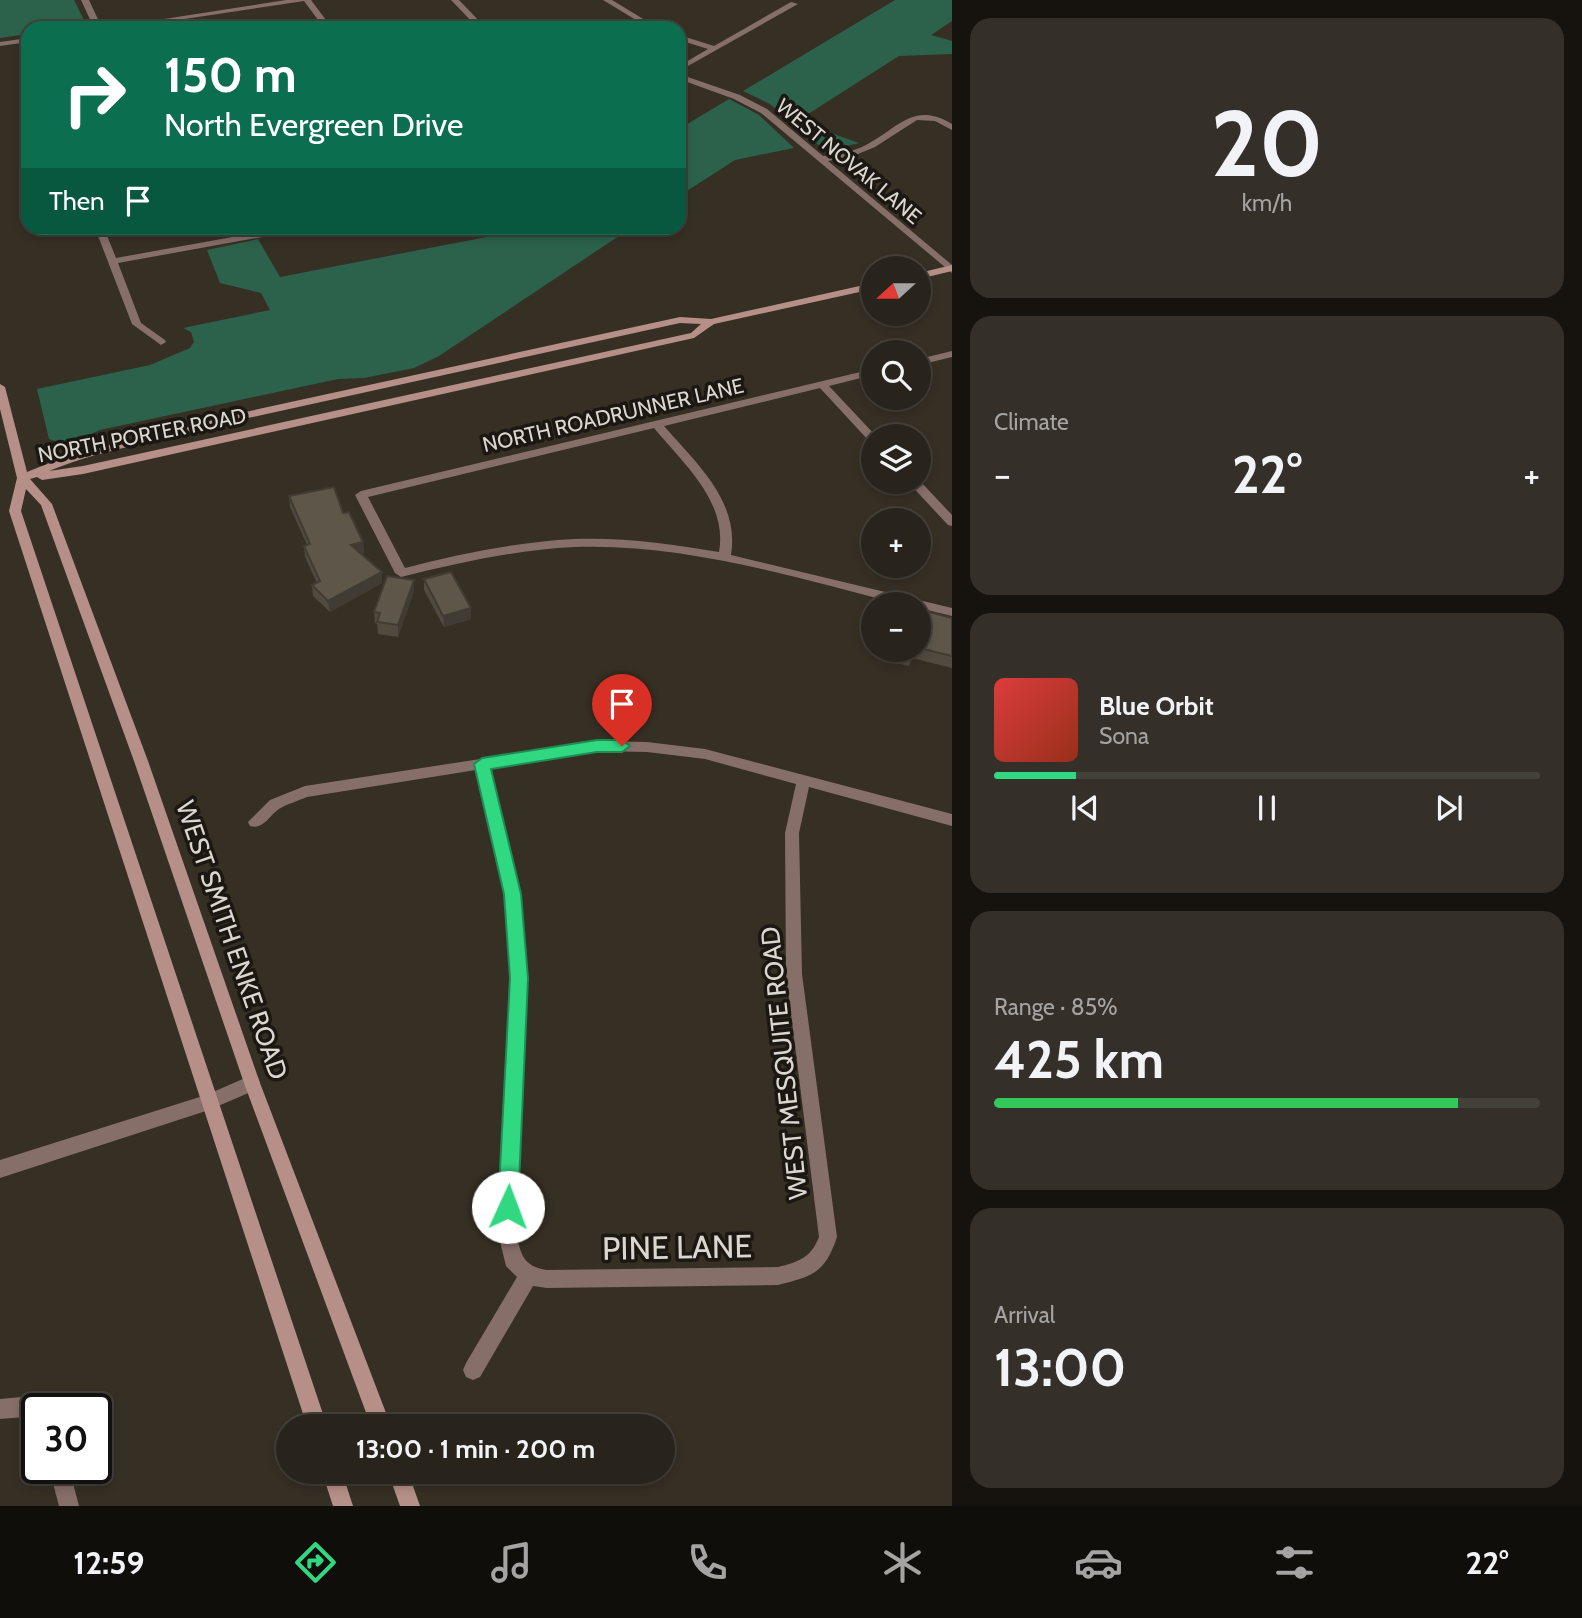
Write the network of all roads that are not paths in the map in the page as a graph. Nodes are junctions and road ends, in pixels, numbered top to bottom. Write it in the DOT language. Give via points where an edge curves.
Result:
graph roads {
  1 [pos="85,0"];
  2 [pos="302,0"];
  3 [pos="307,0"];
  4 [pos="455,0"];
  5 [pos="607,0"];
  6 [pos="781,0"];
  7 [pos="169,19"];
  8 [pos="95,21"];
  9 [pos="156,21"];
  10 [pos="323,21"];
  11 [pos="475,21"];
  12 [pos="642,21"];
  13 [pos="686,39"];
  14 [pos="21,42"];
  15 [pos="0,44"];
  16 [pos="714,49"];
  17 [pos="686,65"];
  18 [pos="686,79"];
  19 [pos="952,127"];
  20 [pos="821,159"];
  21 [pos="103,235"];
  22 [pos="252,235"];
  23 [pos="113,261"];
  24 [pos="951,269"];
  25 [pos="931,273"];
  26 [pos="952,281"];
  27 [pos="861,289"];
  28 [pos="710,322"];
  29 [pos="161,342"];
  30 [pos="952,354"];
  31 [pos="931,359"];
  32 [pos="861,375"];
  33 [pos="822,384"];
  34 [pos="0,387"];
  35 [pos="657,424"];
  36 [pos="861,426"];
  37 [pos="23,478"];
  38 [pos="925,494"];
  39 [pos="952,522"];
  40 [pos="724,558"];
  41 [pos="867,592"];
  42 [pos="931,607"];
  43 [pos="952,612"];
  44 [pos="482,764"];
  45 [pos="804,780"];
  46 [pos="952,820"];
  47 [pos="254,822"];
  48 [pos="252,1083"];
  49 [pos="209,1101"];
  50 [pos="0,1169"];
  51 [pos="822,1258"];
  52 [pos="528,1276"];
  53 [pos="472,1370"];
  54 [pos="21,1408"];
  55 [pos="0,1409"];
  56 [pos="313,1414"];
  57 [pos="376,1414"];
  58 [pos="63,1484"];
  59 [pos="336,1484"];
  60 [pos="402,1484"];
  61 [pos="69,1506"];
  62 [pos="343,1506"];
  63 [pos="410,1506"];
  1 -- 8 [label="street"];
  2 -- 7 [label="street"];
  3 -- 10 [label="street"];
  4 -- 11 [label="street"];
  5 -- 12 [label="street"];
  6 -- 16 [label="street" via="794,4"];
  7 -- 9 [label="street"];
  13 -- 16 [label="street"];
  14 -- 15 [label="street"];
  16 -- 17 [label="street"];
  18 -- 20 [label="street, WEST NOVAK LANE" via="764,111"];
  19 -- 20 [label="street" via="924,114 860,151"];
  20 -- 24 [label="street, WEST NOVAK LANE"];
  21 -- 23 [label="street"];
  22 -- 23 [label="street"];
  23 -- 29 [label="street" via="137,324"];
  24 -- 25 [label="street"];
  24 -- 26 [label="street"];
  27 -- 28 [label="street, NORTH PORTER ROAD"];
  28 -- 37 [label="street, NORTH PORTER ROAD" via="680,320 227,419 78,455"];
  28 -- 37 [label="street, NORTH PORTER ROAD" via="694,335 83,470"];
  30 -- 31 [label="street"];
  32 -- 33 [label="street, NORTH ROADRUNNER LANE"];
  33 -- 35 [label="street, NORTH ROADRUNNER LANE"];
  33 -- 36 [label="street"];
  34 -- 37 [label="street, WEST SMITH ENKE ROAD"];
  35 -- 40 [label="street" via="722,511 727,531"];
  35 -- 40 [label="street, NORTH ROADRUNNER LANE" via="361,495 401,573 540,545 600,543"];
  37 -- 48 [label="street, WEST SMITH ENKE ROAD" via="46,504"];
  37 -- 49 [label="street, WEST SMITH ENKE ROAD" via="16,511"];
  38 -- 39 [label="street"];
  40 -- 41 [label="street"];
  42 -- 43 [label="street"];
  44 -- 45 [label="street" via="597,746 647,747 705,754"];
  44 -- 47 [label="street" via="305,792 275,804"];
  44 -- 52 [label="street" via="512,894 519,978 507,1233 513,1259"];
  45 -- 46 [label="street"];
  45 -- 51 [label="street, WEST MESQUITE ROAD" via="792,833 794,974 828,1237"];
  48 -- 49 [label="street"];
  48 -- 57 [label="street, WEST SMITH ENKE ROAD"];
  49 -- 50 [label="street"];
  49 -- 56 [label="street, WEST SMITH ENKE ROAD"];
  51 -- 52 [label="street, PINE LANE" via="805,1269 778,1276"];
  52 -- 53 [label="street"];
  54 -- 55 [label="street"];
  58 -- 61 [label="street"];
  59 -- 62 [label="street"];
  60 -- 63 [label="street"];
}
